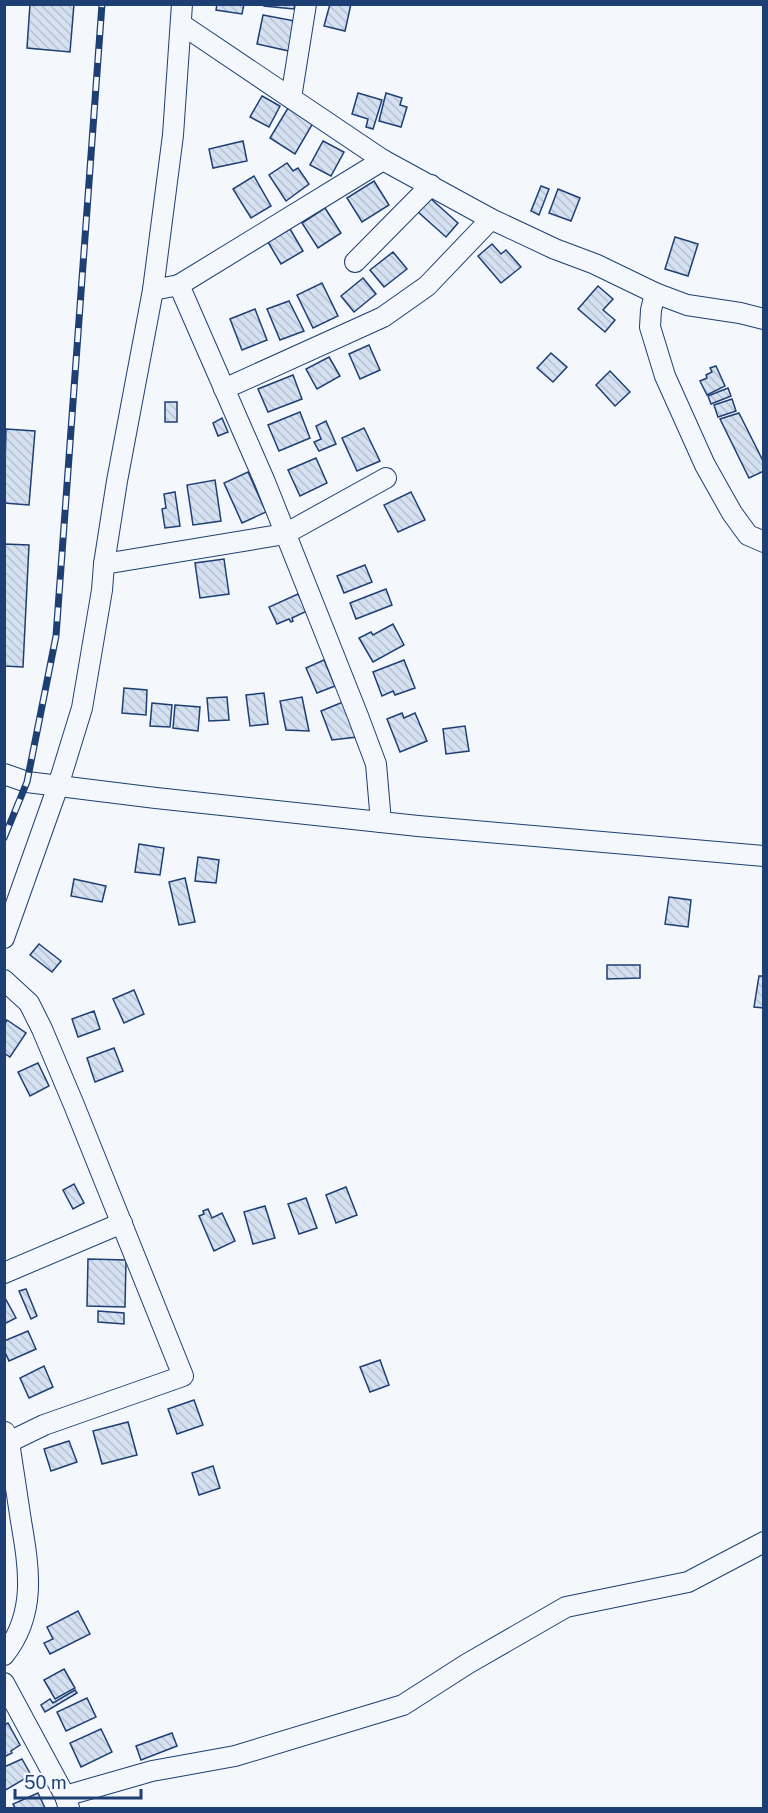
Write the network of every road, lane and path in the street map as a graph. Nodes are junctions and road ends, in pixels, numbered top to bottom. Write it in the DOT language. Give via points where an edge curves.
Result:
graph roads {
  1 [pos="182,4"];
  2 [pos="306,4"];
  3 [pos="181,24"];
  4 [pos="291,98"];
  5 [pos="383,159"];
  6 [pos="431,185"];
  7 [pos="491,219"];
  8 [pos="356,262"];
  9 [pos="179,285"];
  10 [pos="153,290"];
  11 [pos="655,293"];
  12 [pos="764,319"];
  13 [pos="224,389"];
  14 [pos="386,478"];
  15 [pos="285,534"];
  16 [pos="764,542"];
  17 [pos="104,564"];
  18 [pos="4,774"];
  19 [pos="58,786"];
  20 [pos="381,822"];
  21 [pos="764,856"];
  22 [pos="4,938"];
  23 [pos="4,980"];
  24 [pos="122,1223"];
  25 [pos="4,1273"];
  26 [pos="7,1436"];
  27 [pos="764,1542"];
  28 [pos="4,1655"];
  29 [pos="4,1683"];
  30 [pos="67,1802"];
  1 -- 3 [label="street"];
  2 -- 4 [label="street"];
  3 -- 4 [label="street"];
  3 -- 10 [label="street" via="173,135"];
  4 -- 5 [label="street"];
  5 -- 6 [label="street"];
  5 -- 9 [label="street"];
  6 -- 7 [label="street"];
  6 -- 8 [label="street"];
  7 -- 11 [label="street"];
  7 -- 13 [label="street" via="427,286 383,317"];
  9 -- 10 [label="street"];
  9 -- 13 [label="street"];
  10 -- 17 [label="street"];
  11 -- 12 [label="street" via="687,305"];
  11 -- 16 [label="street" via="650,327 665,376 705,465 732,513 748,535"];
  13 -- 15 [label="street"];
  14 -- 15 [label="street"];
  15 -- 17 [label="street"];
  15 -- 20 [label="street" via="376,764"];
  17 -- 19 [label="street" via="82,708"];
  18 -- 19 [label="street"];
  19 -- 20 [label="street"];
  19 -- 22 [label="street"];
  20 -- 21 [label="street"];
  23 -- 24 [label="street" via="29,1003 42,1029"];
  24 -- 25 [label="street"];
  24 -- 26 [label="street" via="183,1376"];
  26 -- 28 [label="street" via="29,1571 21,1626"];
  27 -- 30 [label="street" via="688,1582 566,1607 403,1706 235,1756 152,1771"];
  29 -- 30 [label="street"];
}
